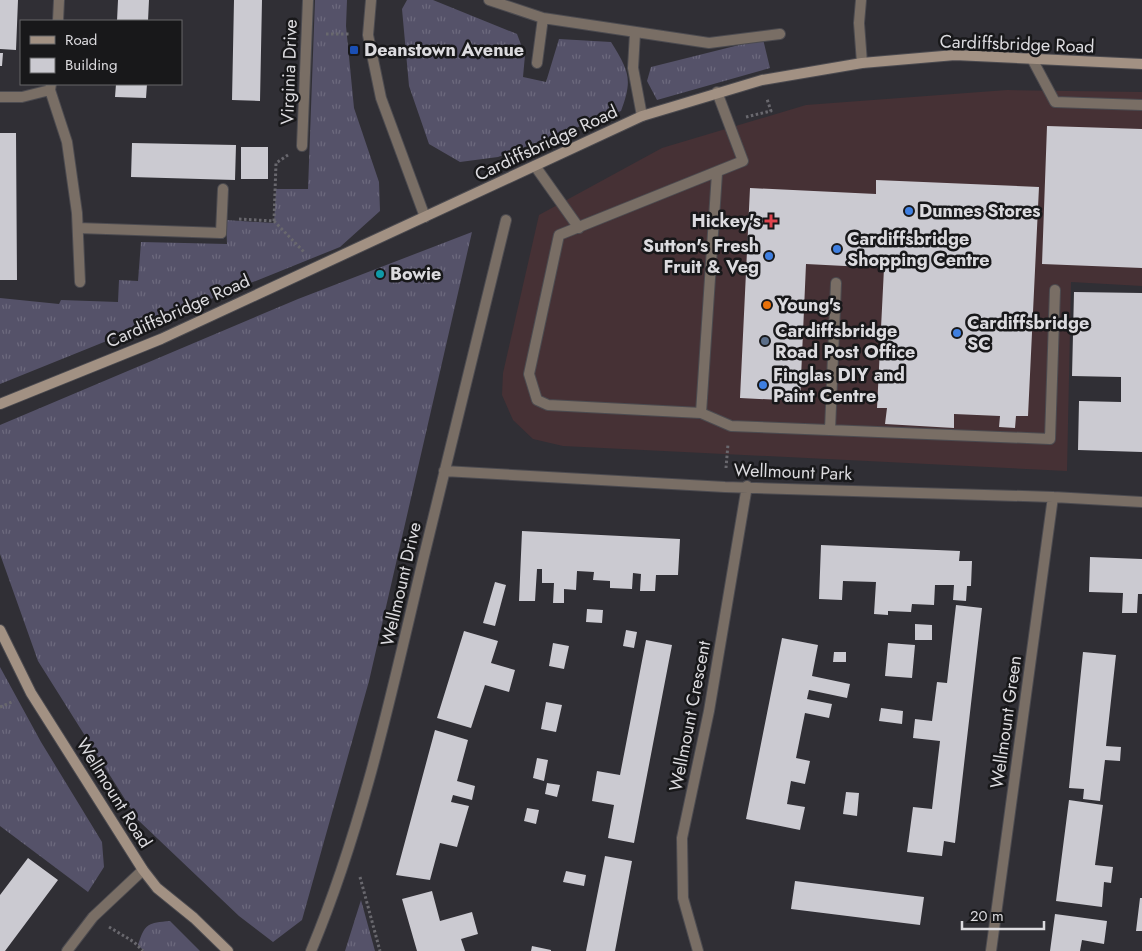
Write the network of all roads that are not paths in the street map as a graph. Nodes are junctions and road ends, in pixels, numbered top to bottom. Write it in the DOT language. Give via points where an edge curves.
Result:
graph roads {
  1 [pos="58,0"];
  2 [pos="308,0"];
  3 [pos="371,0"];
  4 [pos="489,0"];
  5 [pos="861,0"];
  6 [pos="543,18"];
  7 [pos="58,20"];
  8 [pos="635,33"];
  9 [pos="780,34"];
  10 [pos="1031,57"];
  11 [pos="537,63"];
  12 [pos="862,63"];
  13 [pos="1142,64"];
  14 [pos="51,87"];
  15 [pos="717,92"];
  16 [pos="0,97"];
  17 [pos="1142,105"];
  18 [pos="642,116"];
  19 [pos="302,146"];
  20 [pos="535,166"];
  21 [pos="717,173"];
  22 [pos="223,189"];
  23 [pos="425,217"];
  24 [pos="506,220"];
  25 [pos="78,228"];
  26 [pos="579,228"];
  27 [pos="80,282"];
  28 [pos="836,283"];
  29 [pos="1055,290"];
  30 [pos="0,404"];
  31 [pos="701,412"];
  32 [pos="830,430"];
  33 [pos="444,471"];
  34 [pos="748,486"];
  35 [pos="1052,497"];
  36 [pos="1142,502"];
  37 [pos="0,630"];
  38 [pos="143,870"];
  39 [pos="67,951"];
  40 [pos="228,951"];
  41 [pos="311,951"];
  42 [pos="699,951"];
  43 [pos="991,951"];
  1 -- 7 [label="street"];
  2 -- 19 [label="street, Virginia Drive"];
  3 -- 23 [label="street" via="368,35 381,98"];
  4 -- 6 [label="street"];
  5 -- 12 [label="street"];
  6 -- 8 [label="street"];
  6 -- 11 [label="street"];
  8 -- 9 [label="street" via="710,43"];
  8 -- 18 [label="street" via="633,68"];
  10 -- 12 [label="main road, Cardiffsbridge Road" via="955,55"];
  10 -- 13 [label="main road, Cardiffsbridge Road"];
  10 -- 17 [label="street" via="1055,102"];
  12 -- 15 [label="main road, Cardiffsbridge Road" via="762,80"];
  14 -- 16 [label="street" via="22,97"];
  14 -- 25 [label="street" via="67,142"];
  15 -- 18 [label="main road, Cardiffsbridge Road"];
  15 -- 21 [label="street" via="743,161"];
  18 -- 20 [label="main road, Cardiffsbridge Road"];
  20 -- 23 [label="main road, Cardiffsbridge Road"];
  20 -- 26 [label="street"];
  21 -- 26 [label="street"];
  21 -- 31 [label="street"];
  22 -- 25 [label="street" via="221,233"];
  23 -- 30 [label="main road, Cardiffsbridge Road" via="161,339"];
  24 -- 33 [label="street, Wellmount Drive"];
  25 -- 27 [label="street"];
  26 -- 31 [label="street" via="559,236 529,374 537,400 548,406"];
  28 -- 32 [label="street"];
  29 -- 32 [label="street" via="1050,439"];
  31 -- 32 [label="street" via="731,426"];
  33 -- 34 [label="street, Wellmount Park"];
  33 -- 41 [label="street, Wellmount Drive" via="390,703 342,868"];
  34 -- 35 [label="street, Wellmount Park"];
  34 -- 42 [label="street, Wellmount Crescent" via="709,711 682,838 683,898"];
  35 -- 36 [label="street, Wellmount Park"];
  35 -- 43 [label="street, Wellmount Green"];
  37 -- 38 [label="main road, Wellmount Road" via="31,693"];
  38 -- 39 [label="street" via="93,917"];
  38 -- 40 [label="main road, Wellmount Road" via="157,888"];
}
